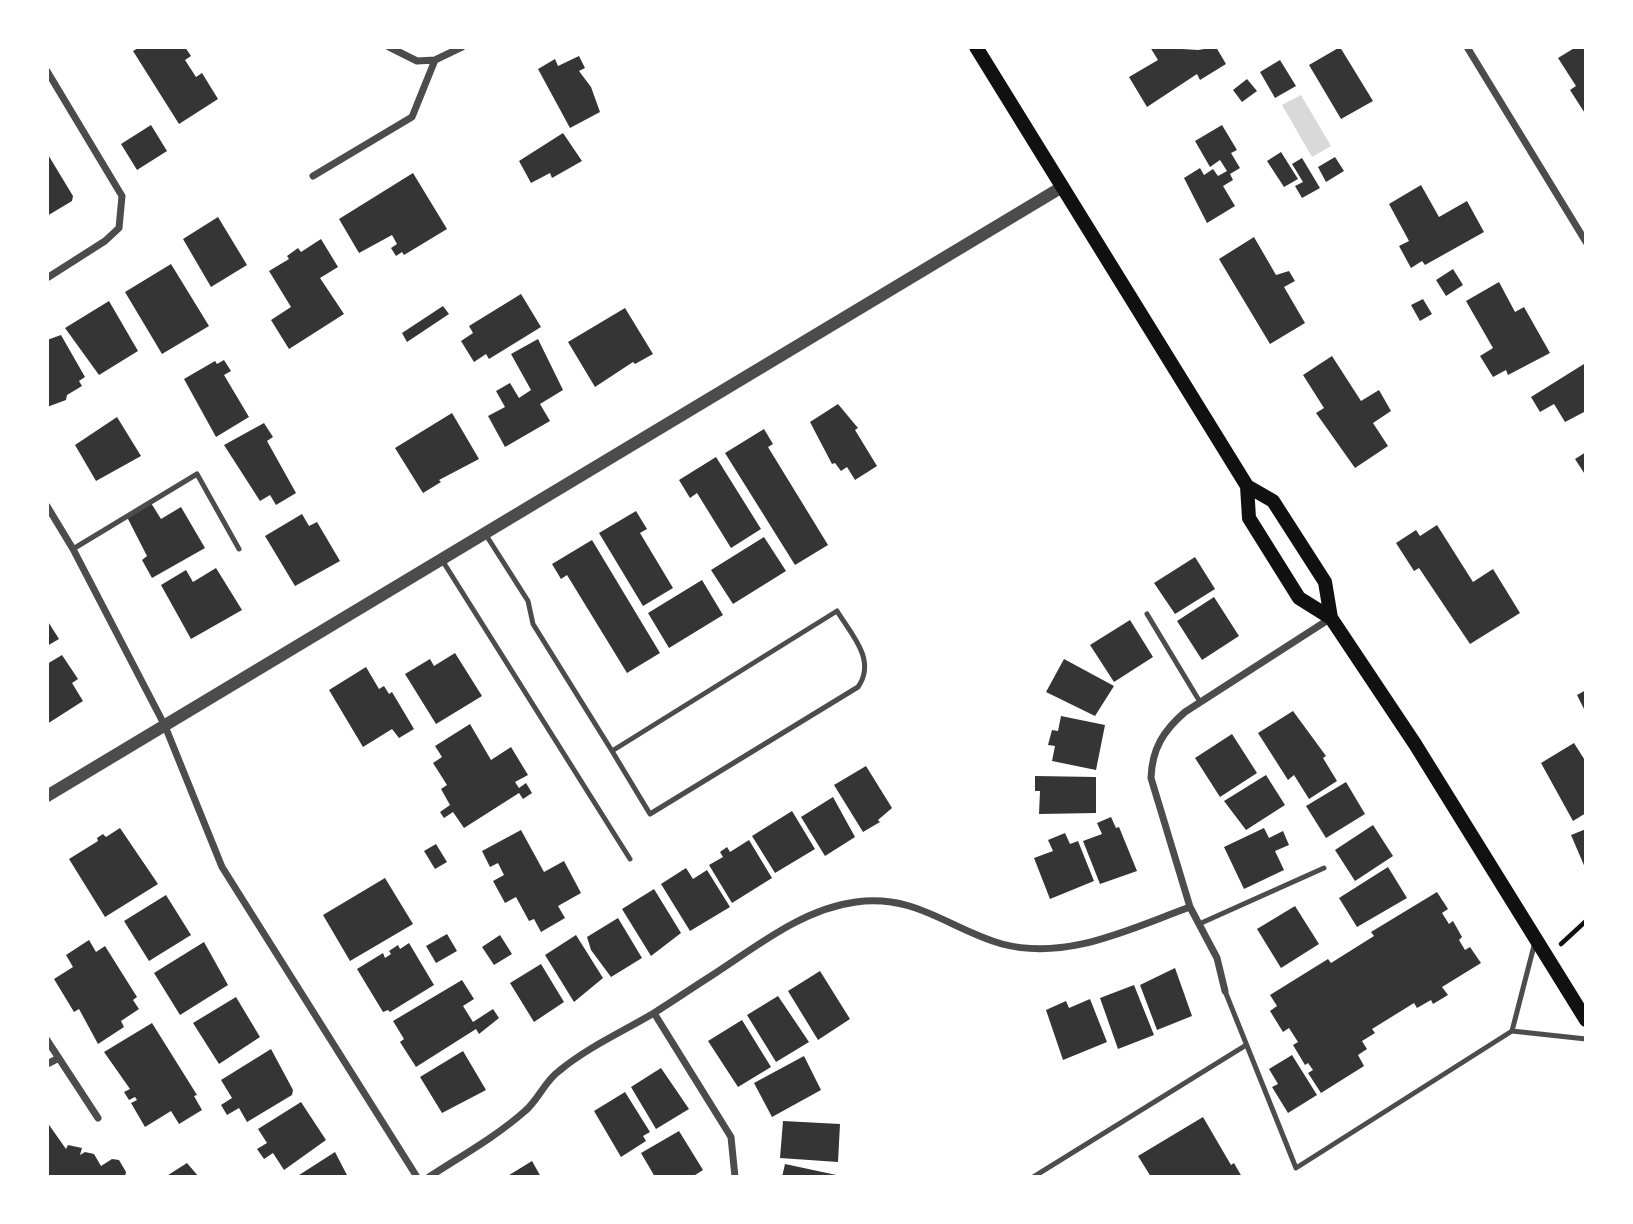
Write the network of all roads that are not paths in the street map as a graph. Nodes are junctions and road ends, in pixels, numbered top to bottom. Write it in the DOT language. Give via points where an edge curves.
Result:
graph roads {
  1 [pos="389,47"];
  2 [pos="463,47"];
  3 [pos="976,47"];
  4 [pos="1467,47"];
  5 [pos="435,60"];
  6 [pos="47,71"];
  7 [pos="313,176"];
  8 [pos="1062,187"];
  9 [pos="1586,242"];
  10 [pos="47,278"];
  11 [pos="1247,486"];
  12 [pos="47,506"];
  13 [pos="485,535"];
  14 [pos="73,549"];
  15 [pos="239,549"];
  16 [pos="442,560"];
  17 [pos="1147,614"];
  18 [pos="1331,618"];
  19 [pos="1200,702"];
  20 [pos="165,726"];
  21 [pos="612,751"];
  22 [pos="47,796"];
  23 [pos="630,859"];
  24 [pos="1324,868"];
  25 [pos="1190,907"];
  26 [pos="1199,924"];
  27 [pos="1536,939"];
  28 [pos="1225,991"];
  29 [pos="654,1013"];
  30 [pos="1586,1020"];
  31 [pos="1512,1031"];
  32 [pos="1586,1039"];
  33 [pos="47,1040"];
  34 [pos="1246,1045"];
  35 [pos="59,1058"];
  36 [pos="47,1065"];
  37 [pos="98,1118"];
  38 [pos="1296,1168"];
  39 [pos="417,1177"];
  40 [pos="429,1177"];
  41 [pos="734,1177"];
  42 [pos="1033,1177"];
  43 [pos="1301,1177"];
  1 -- 5 [label="street" via="416,61"];
  2 -- 5 [label="street"];
  3 -- 8 [label="main road"];
  4 -- 9 [label="street"];
  5 -- 7 [label="street" via="412,117"];
  6 -- 10 [label="street" via="122,196 119,228 106,242"];
  8 -- 11 [label="main road"];
  8 -- 13 [label="street"];
  11 -- 18 [label="main road" via="1273,501 1296,536 1325,582"];
  11 -- 18 [label="main road" via="1249,518 1299,598"];
  12 -- 14 [label="street"];
  13 -- 16 [label="street"];
  13 -- 21 [label="lane" via="528,601 533,624"];
  14 -- 15 [label="lane" via="197,474"];
  14 -- 20 [label="street"];
  16 -- 20 [label="street"];
  16 -- 23 [label="lane"];
  17 -- 19 [label="lane"];
  18 -- 19 [label="street"];
  18 -- 27 [label="main road"];
  19 -- 25 [label="street" via="1170,725 1155,749 1152,778"];
  20 -- 22 [label="street"];
  20 -- 39 [label="street" via="222,867"];
  21 -- 21 [label="lane" via="650,814 859,687 866,676 865,657 837,611"];
  24 -- 26 [label="lane"];
  25 -- 26 [label="street"];
  25 -- 29 [label="street" via="1100,940 1066,948 1030,949 999,943 932,912 896,903 858,902 824,909 776,933"];
  26 -- 28 [label="street" via="1217,958"];
  27 -- 30 [label="main road"];
  27 -- 31 [label="lane"];
  28 -- 34 [label="lane"];
  29 -- 40 [label="street" via="594,1045 556,1072 526,1110"];
  29 -- 41 [label="street" via="731,1137"];
  31 -- 32 [label="lane"];
  31 -- 38 [label="lane"];
  33 -- 35 [label="street"];
  34 -- 38 [label="lane"];
  34 -- 42 [label="lane"];
  35 -- 36 [label="street"];
  35 -- 37 [label="street"];
  38 -- 43 [label="lane"];
}
